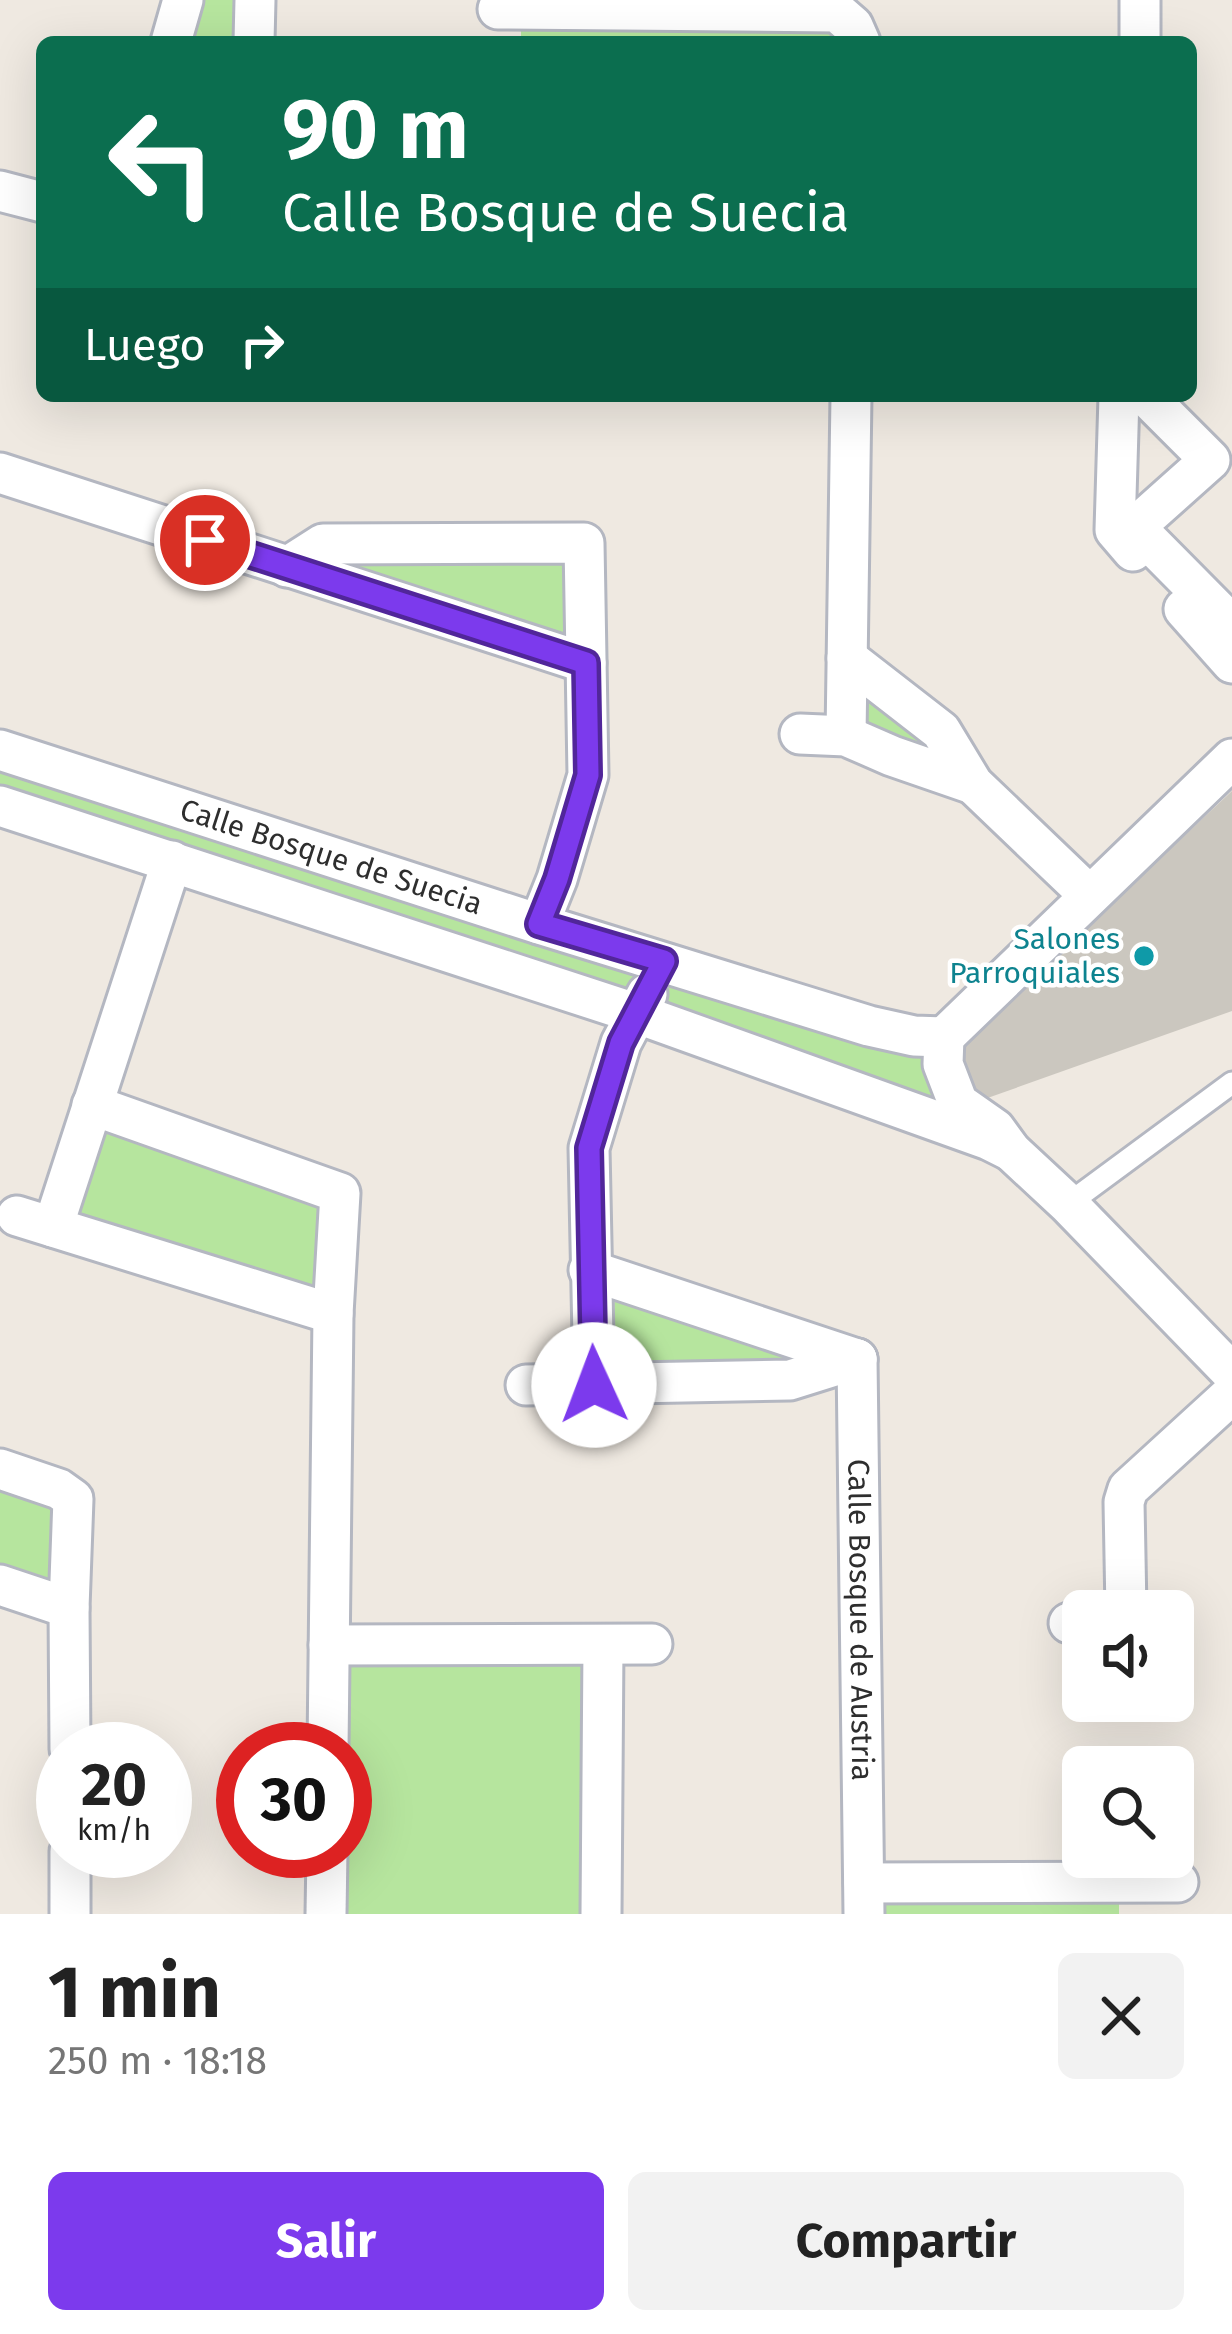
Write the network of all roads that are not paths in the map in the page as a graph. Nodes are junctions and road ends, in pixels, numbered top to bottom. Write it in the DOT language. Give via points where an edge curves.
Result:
graph roads {
  1 [pos="183,0"];
  2 [pos="255,0"];
  3 [pos="1118,0"];
  4 [pos="1140,0"];
  5 [pos="498,17"];
  6 [pos="173,36"];
  7 [pos="254,36"];
  8 [pos="857,36"];
  9 [pos="1118,36"];
  10 [pos="1140,36"];
  11 [pos="0,191"];
  12 [pos="36,200"];
  13 [pos="851,402"];
  14 [pos="1152,402"];
  15 [pos="0,473"];
  16 [pos="1115,530"];
  17 [pos="286,567"];
  18 [pos="1232,625"];
  19 [pos="847,658"];
  20 [pos="586,663"];
  21 [pos="1232,663"];
  22 [pos="800,734"];
  23 [pos="846,736"];
  24 [pos="0,750"];
  25 [pos="1232,759"];
  26 [pos="973,784"];
  27 [pos="0,806"];
  28 [pos="172,861"];
  29 [pos="1089,896"];
  30 [pos="539,924"];
  31 [pos="664,961"];
  32 [pos="638,1013"];
  33 [pos="944,1037"];
  34 [pos="1232,1083"];
  35 [pos="92,1105"];
  36 [pos="1011,1151"];
  37 [pos="1067,1204"];
  38 [pos="590,1270"];
  39 [pos="333,1315"];
  40 [pos="857,1359"];
  41 [pos="1232,1372"];
  42 [pos="526,1385"];
  43 [pos="594,1385"];
  44 [pos="1232,1394"];
  45 [pos="0,1469"];
  46 [pos="0,1585"];
  47 [pos="1126,1590"];
  48 [pos="69,1608"];
  49 [pos="652,1644"];
  50 [pos="603,1645"];
  51 [pos="329,1646"];
  52 [pos="70,1722"];
  53 [pos="328,1722"];
  54 [pos="70,1878"];
  55 [pos="327,1878"];
  56 [pos="1178,1882"];
  57 [pos="1137,1898"];
  58 [pos="864,1899"];
  59 [pos="70,1914"];
  60 [pos="326,1914"];
  61 [pos="601,1914"];
  1 -- 6 [label="street"];
  2 -- 7 [label="street"];
  3 -- 9 [label="street"];
  4 -- 10 [label="street"];
  5 -- 8 [label="street" via="837,12"];
  11 -- 12 [label="street"];
  13 -- 19 [label="street"];
  14 -- 18 [label="street" via="1210,460 1136,527"];
  15 -- 17 [label="street"];
  16 -- 21 [label="street"];
  17 -- 20 [label="street"];
  17 -- 20 [label="street" via="322,544 584,543"];
  19 -- 23 [label="street"];
  19 -- 26 [label="street" via="941,731"];
  20 -- 30 [label="street" via="588,775"];
  22 -- 23 [label="street"];
  23 -- 26 [label="street"];
  24 -- 30 [label="street, Calle Bosque de Suecia"];
  25 -- 29 [label="street"];
  26 -- 29 [label="street"];
  27 -- 28 [label="street, Calle Bosque de Suecia"];
  28 -- 32 [label="street, Calle Bosque de Suecia"];
  28 -- 35 [label="street"];
  29 -- 33 [label="street"];
  30 -- 31 [label="street, Calle Bosque de Suecia"];
  31 -- 32 [label="street"];
  31 -- 33 [label="street, Calle Bosque de Suecia" via="869,1026"];
  32 -- 36 [label="street, Calle Bosque de Suecia"];
  32 -- 38 [label="street" via="610,1072 589,1148"];
  33 -- 36 [label="street, Calle Bosque de Suecia" via="943,1064 958,1103"];
  34 -- 37 [label="lane"];
  35 -- 39 [label="street" via="340,1193"];
  35 -- 39 [label="street" via="35,1221"];
  36 -- 37 [label="street, Calle Bosque de Suecia"];
  37 -- 41 [label="street, Calle Bosque de Suecia"];
  38 -- 40 [label="street"];
  38 -- 43 [label="street"];
  39 -- 51 [label="street"];
  40 -- 43 [label="street" via="790,1379"];
  40 -- 58 [label="street, Calle Bosque de Austria"];
  42 -- 43 [label="street"];
  44 -- 47 [label="street" via="1129,1489"];
  45 -- 48 [label="street" via="59,1489 74,1504"];
  46 -- 48 [label="street"];
  48 -- 52 [label="street"];
  49 -- 50 [label="street"];
  50 -- 51 [label="street"];
  50 -- 61 [label="street"];
  51 -- 53 [label="street"];
  54 -- 59 [label="street"];
  55 -- 60 [label="street"];
  56 -- 57 [label="street, Calle Bosque de Austria"];
  57 -- 58 [label="street, Calle Bosque de Austria"];
}
